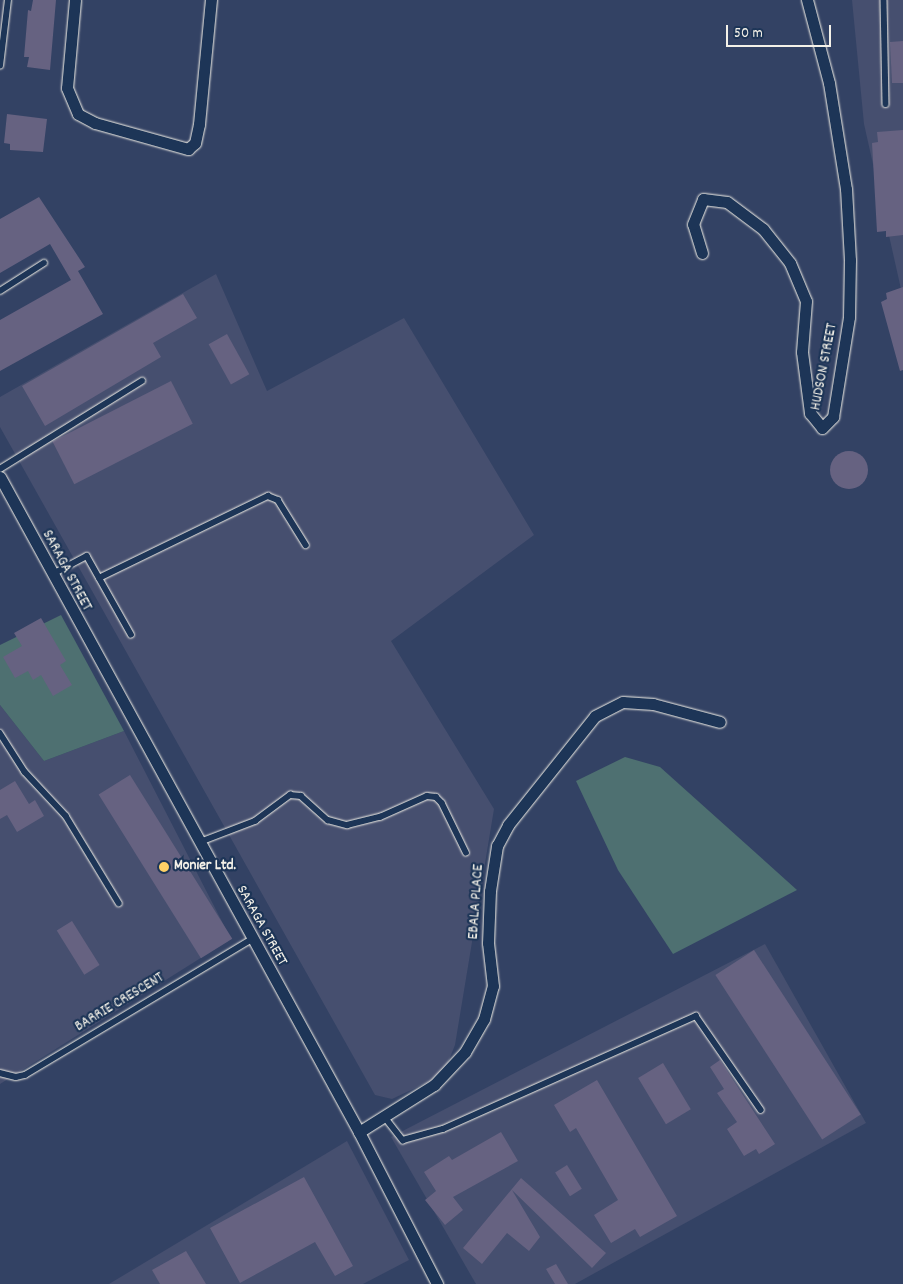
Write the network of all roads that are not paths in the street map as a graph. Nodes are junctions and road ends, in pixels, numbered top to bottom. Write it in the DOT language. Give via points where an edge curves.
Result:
graph roads {
  1 [pos="8,0"];
  2 [pos="75,0"];
  3 [pos="212,0"];
  4 [pos="807,0"];
  5 [pos="884,0"];
  6 [pos="0,66"];
  7 [pos="886,104"];
  8 [pos="702,253"];
  9 [pos="44,263"];
  10 [pos="0,291"];
  11 [pos="142,381"];
  12 [pos="0,469"];
  13 [pos="0,477"];
  14 [pos="306,546"];
  15 [pos="51,575"];
  16 [pos="100,578"];
  17 [pos="131,634"];
  18 [pos="720,722"];
  19 [pos="0,733"];
  20 [pos="198,843"];
  21 [pos="466,852"];
  22 [pos="119,903"];
  23 [pos="251,940"];
  24 [pos="0,1072"];
  25 [pos="761,1110"];
  26 [pos="384,1116"];
  27 [pos="358,1132"];
  28 [pos="437,1284"];
  1 -- 6 [label="lane"];
  2 -- 3 [label="street" via="67,88 78,114 95,123 188,149 195,143 199,124"];
  4 -- 8 [label="street, HUDSON STREET" via="829,83 846,189 850,260 850,317 833,417 822,428 810,412 802,352 806,301 790,263 763,229 727,202 703,199 693,224"];
  5 -- 7 [label="lane"];
  9 -- 10 [label="lane"];
  11 -- 12 [label="lane"];
  13 -- 15 [label="street, SARAGA STREET"];
  14 -- 16 [label="lane" via="278,500 268,496"];
  15 -- 16 [label="lane" via="87,556"];
  15 -- 20 [label="street, SARAGA STREET"];
  16 -- 17 [label="lane"];
  18 -- 26 [label="street, EBALA PLACE" via="653,704 623,702 595,716 508,825 497,846 490,891 488,944 493,986 484,1019 465,1052 434,1085"];
  19 -- 22 [label="lane" via="25,772 66,816"];
  20 -- 21 [label="lane" via="255,821 290,795 301,796 328,820 347,825 380,817 427,796 436,797 442,803"];
  20 -- 23 [label="street, SARAGA STREET"];
  23 -- 24 [label="lane, BARRIE CRESCENT" via="26,1075 16,1078"];
  23 -- 27 [label="street, SARAGA STREET"];
  25 -- 26 [label="lane" via="696,1016 444,1129 403,1140"];
  26 -- 27 [label="street, EBALA PLACE"];
  27 -- 28 [label="street, SARAGA STREET"];
}
